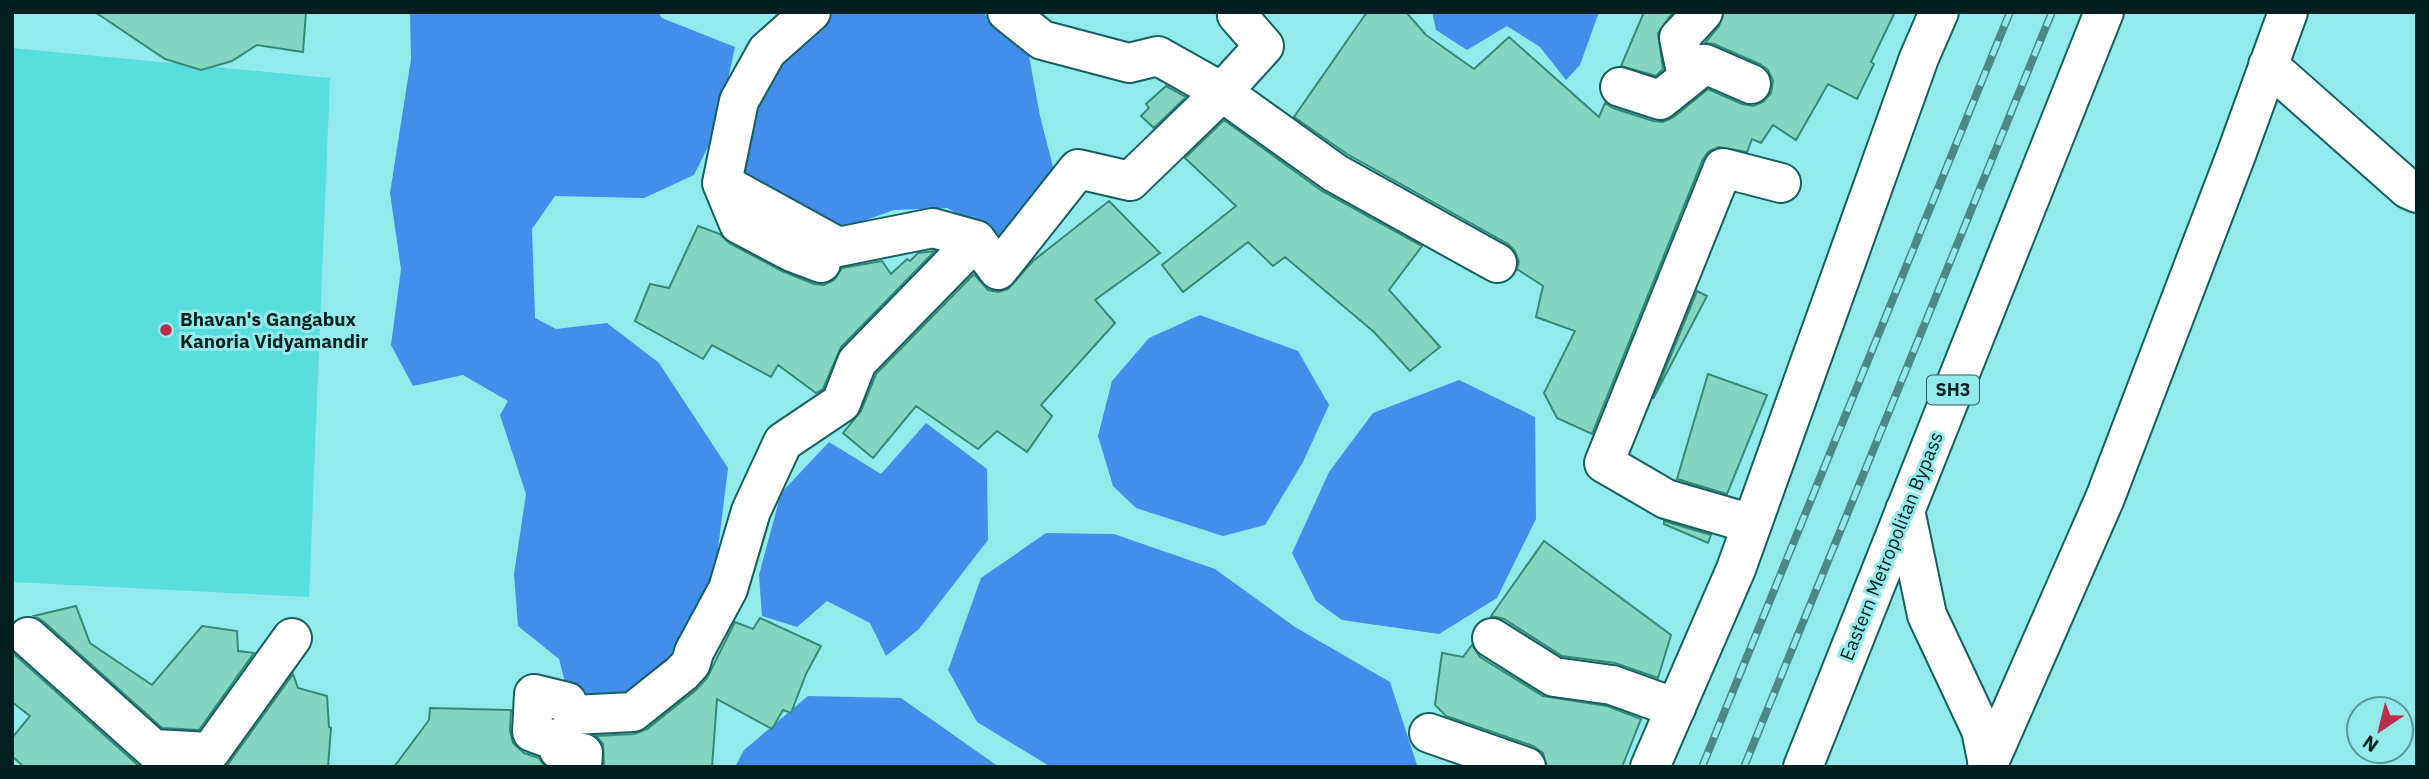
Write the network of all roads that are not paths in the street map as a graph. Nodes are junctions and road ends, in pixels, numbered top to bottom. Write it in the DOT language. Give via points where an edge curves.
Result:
graph roads {
  1 [pos="811,12"];
  2 [pos="1007,12"];
  3 [pos="1238,12"];
  4 [pos="1703,12"];
  5 [pos="1939,12"];
  6 [pos="2104,12"];
  7 [pos="2288,12"];
  8 [pos="2267,65"];
  9 [pos="1687,77"];
  10 [pos="1751,84"];
  11 [pos="1620,87"];
  12 [pos="1222,92"];
  13 [pos="722,183"];
  14 [pos="1781,183"];
  15 [pos="2417,193"];
  16 [pos="976,240"];
  17 [pos="821,263"];
  18 [pos="1497,263"];
  19 [pos="1905,510"];
  20 [pos="1752,524"];
  21 [pos="28,636"];
  22 [pos="292,638"];
  23 [pos="1492,638"];
  24 [pos="1676,708"];
  25 [pos="1429,733"];
  26 [pos="163,758"];
  27 [pos="1987,765"];
  28 [pos="582,767"];
  29 [pos="1526,767"];
  30 [pos="1650,767"];
  31 [pos="1803,767"];
  1 -- 13 [label="street" via="767,51 739,101"];
  2 -- 12 [label="street" via="1042,40 1129,62 1158,56"];
  3 -- 12 [label="street" via="1264,46"];
  4 -- 9 [label="street" via="1679,38"];
  5 -- 20 [label="street"];
  6 -- 19 [label="street, Eastern Metropolitan Bypass / SH3"];
  7 -- 8 [label="street"];
  8 -- 15 [label="street"];
  8 -- 27 [label="street" via="2105,498"];
  9 -- 10 [label="street" via="1705,64"];
  9 -- 11 [label="street" via="1660,100"];
  12 -- 16 [label="street" via="1130,181 1078,169 998,270"];
  12 -- 18 [label="street" via="1335,173"];
  13 -- 16 [label="street" via="838,247 933,228"];
  13 -- 17 [label="street" via="739,224"];
  14 -- 20 [label="street" via="1723,168 1604,463 1666,499"];
  16 -- 28 [label="street" via="858,362 841,403 783,442 751,511 729,589 682,673 633,712 573,715 567,702 534,694 532,732 559,742 559,750 583,753"];
  19 -- 27 [label="street" via="1927,615 1981,730"];
  19 -- 31 [label="street, Eastern Metropolitan Bypass / SH3"];
  20 -- 24 [label="street"];
  21 -- 26 [label="street"];
  22 -- 26 [label="street" via="210,752"];
  23 -- 24 [label="street" via="1554,677 1612,685"];
  24 -- 30 [label="street"];
  25 -- 29 [label="street"];
}
